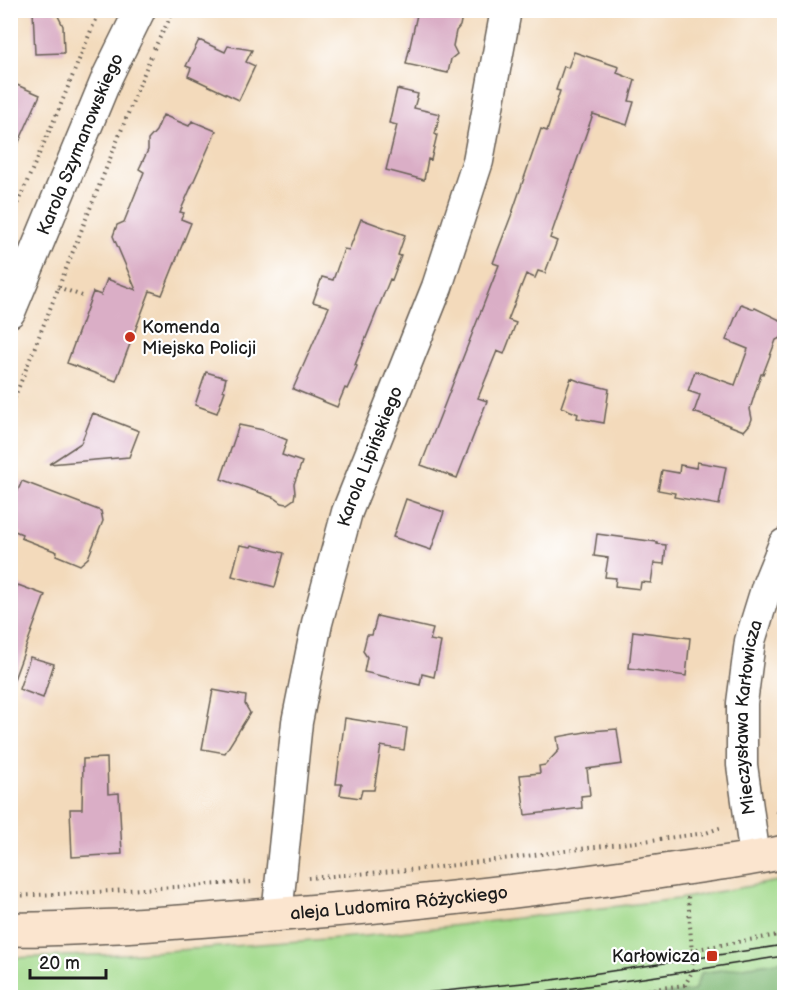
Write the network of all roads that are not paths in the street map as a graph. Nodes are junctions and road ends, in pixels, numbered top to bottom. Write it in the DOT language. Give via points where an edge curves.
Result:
graph roads {
  1 [pos="140,10"];
  2 [pos="506,10"];
  3 [pos="10,312"];
  4 [pos="784,544"];
  5 [pos="770,855"];
  6 [pos="277,915"];
  7 [pos="10,929"];
  1 -- 3 [label="street, Karola Szymanowskiego" via="108,75"];
  2 -- 6 [label="street, Karola Lipińskiego" via="478,161 437,287 347,512 317,623 297,722"];
  4 -- 5 [label="street, Mieczysława Karłowicza" via="750,641 742,703 742,765"];
  5 -- 6 [label="street, aleja Ludomira Różyckiego" via="532,890"];
  6 -- 7 [label="street, aleja Ludomira Różyckiego"];
}
